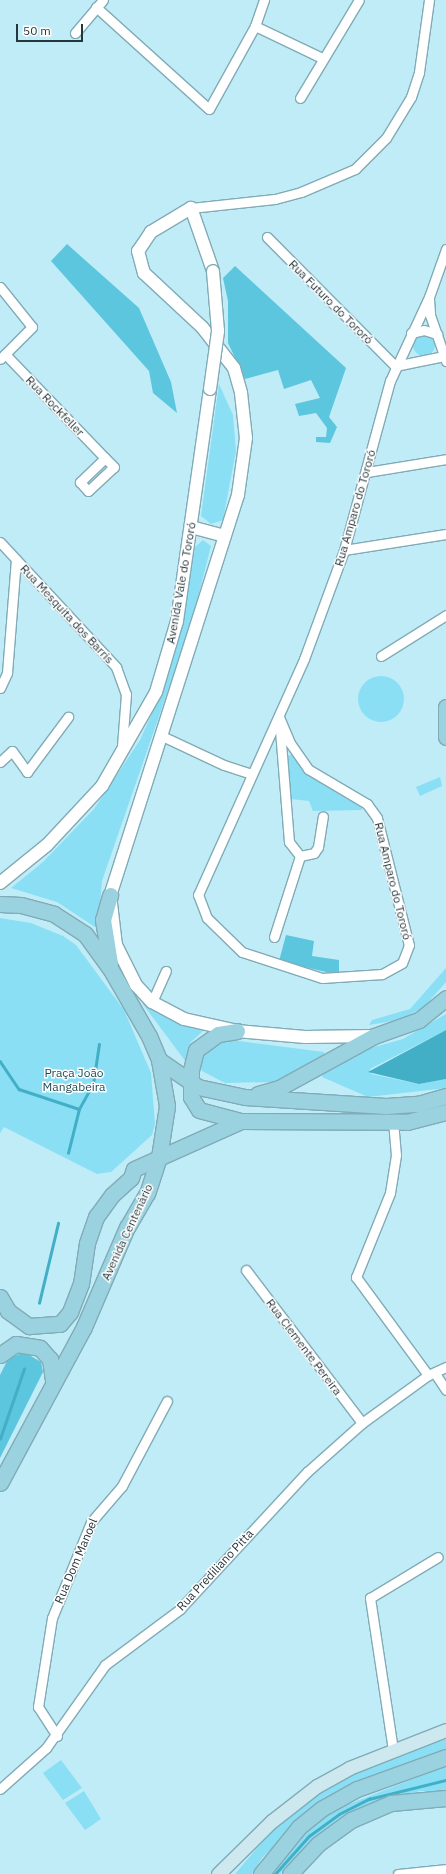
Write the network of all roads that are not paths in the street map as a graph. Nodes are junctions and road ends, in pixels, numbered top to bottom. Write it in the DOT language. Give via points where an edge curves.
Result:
graph roads {
  1 [pos="103,0"];
  2 [pos="264,0"];
  3 [pos="359,0"];
  4 [pos="429,0"];
  5 [pos="96,7"];
  6 [pos="254,26"];
  7 [pos="75,33"];
  8 [pos="322,58"];
  9 [pos="300,98"];
  10 [pos="191,208"];
  11 [pos="267,237"];
  12 [pos="446,249"];
  13 [pos="0,287"];
  14 [pos="429,297"];
  15 [pos="411,333"];
  16 [pos="436,334"];
  17 [pos="405,345"];
  18 [pos="2,357"];
  19 [pos="445,358"];
  20 [pos="418,362"];
  21 [pos="395,366"];
  22 [pos="104,458"];
  23 [pos="446,460"];
  24 [pos="367,472"];
  25 [pos="191,527"];
  26 [pos="446,534"];
  27 [pos="225,536"];
  28 [pos="0,542"];
  29 [pos="344,550"];
  30 [pos="16,559"];
  31 [pos="446,615"];
  32 [pos="381,656"];
  33 [pos="0,688"];
  34 [pos="446,707"];
  35 [pos="279,717"];
  36 [pos="68,718"];
  37 [pos="162,736"];
  38 [pos="446,737"];
  39 [pos="0,762"];
  40 [pos="117,763"];
  41 [pos="252,774"];
  42 [pos="323,816"];
  43 [pos="300,856"];
  44 [pos="0,883"];
  45 [pos="110,895"];
  46 [pos="0,904"];
  47 [pos="274,937"];
  48 [pos="111,970"];
  49 [pos="166,971"];
  50 [pos="446,998"];
  51 [pos="152,1002"];
  52 [pos="237,1031"];
  53 [pos="374,1036"];
  54 [pos="159,1060"];
  55 [pos="191,1083"];
  56 [pos="446,1096"];
  57 [pos="245,1097"];
  58 [pos="446,1102"];
  59 [pos="446,1112"];
  60 [pos="241,1121"];
  61 [pos="393,1121"];
  62 [pos="159,1157"];
  63 [pos="246,1270"];
  64 [pos="0,1297"];
  65 [pos="0,1354"];
  66 [pos="446,1367"];
  67 [pos="432,1375"];
  68 [pos="53,1382"];
  69 [pos="446,1390"];
  70 [pos="168,1401"];
  71 [pos="362,1423"];
  72 [pos="0,1483"];
  73 [pos="438,1558"];
  74 [pos="446,1730"];
  75 [pos="56,1736"];
  76 [pos="394,1750"];
  77 [pos="446,1757"];
  78 [pos="0,1790"];
  79 [pos="446,1798"];
  80 [pos="446,1869"];
  81 [pos="218,1874"];
  82 [pos="261,1874"];
  83 [pos="290,1874"];
  84 [pos="398,1874"];
  1 -- 5 [label="street"];
  2 -- 6 [label="street"];
  3 -- 8 [label="street"];
  4 -- 10 [label="street" via="419,72 411,97 386,138 355,170 282,197"];
  5 -- 6 [label="street" via="205,107 212,108"];
  5 -- 7 [label="street"];
  6 -- 8 [label="street"];
  8 -- 9 [label="street"];
  10 -- 25 [label="street, Avenida Vale do Tororó, bridge" via="213,271 218,331"];
  10 -- 27 [label="street, Avenida Vale do Tororó" via="151,232 141,243 137,259 144,273 226,355 239,380 245,451 238,495"];
  11 -- 21 [label="street, Rua Futuro do Tororó"];
  12 -- 14 [label="street, Rua Amparo do Tororó"];
  13 -- 18 [label="street" via="31,324 31,329"];
  14 -- 15 [label="street, Rua Amparo do Tororó"];
  14 -- 16 [label="street"];
  15 -- 16 [label="street" via="424,330"];
  15 -- 17 [label="street, Rua Amparo do Tororó"];
  16 -- 19 [label="street"];
  17 -- 20 [label="street"];
  17 -- 21 [label="street, Rua Amparo do Tororó"];
  18 -- 22 [label="street, Rua Rockfeller"];
  19 -- 20 [label="street"];
  20 -- 21 [label="street"];
  21 -- 24 [label="street, Rua Amparo do Tororó"];
  23 -- 24 [label="street"];
  24 -- 29 [label="street, Rua Amparo do Tororó"];
  25 -- 27 [label="street"];
  25 -- 40 [label="street, Avenida Vale do Tororó" via="177,621 166,663 147,712"];
  26 -- 29 [label="street"];
  27 -- 37 [label="street, Avenida Vale do Tororó"];
  28 -- 30 [label="street, Rua Mesquita dos Barris"];
  29 -- 35 [label="street, Rua Amparo do Tororó"];
  30 -- 33 [label="street" via="7,673"];
  30 -- 40 [label="street, Rua Mesquita dos Barris" via="116,667 123,681 126,716"];
  31 -- 32 [label="street"];
  34 -- 38 [label="main road"];
  35 -- 41 [label="street, Rua Amparo do Tororó"];
  35 -- 41 [label="street, Rua Amparo do Tororó" via="290,743 308,769 367,804 377,818 408,934 406,955 394,969 382,974 343,979 291,970 242,952 207,918 198,895"];
  35 -- 43 [label="street" via="289,842"];
  36 -- 39 [label="street" via="27,772 12,751"];
  37 -- 41 [label="street" via="224,765"];
  37 -- 45 [label="street, Avenida Vale do Tororó"];
  40 -- 44 [label="street, Avenida Vale do Tororó" via="102,786 47,845"];
  42 -- 43 [label="street" via="318,847 314,853"];
  43 -- 47 [label="street"];
  45 -- 48 [label="main road" via="103,920"];
  45 -- 51 [label="street" via="116,944 136,985"];
  46 -- 48 [label="main road" via="39,909 72,923 85,934"];
  48 -- 54 [label="main road"];
  49 -- 51 [label="street"];
  50 -- 53 [label="main road" via="419,1020"];
  51 -- 52 [label="street" via="184,1019"];
  52 -- 53 [label="street" via="305,1037"];
  52 -- 55 [label="main road" via="203,1041 196,1050"];
  53 -- 57 [label="main road" via="279,1088"];
  54 -- 55 [label="main road"];
  54 -- 62 [label="main road" via="167,1106"];
  55 -- 57 [label="main road"];
  55 -- 60 [label="main road" via="190,1098 199,1110"];
  56 -- 57 [label="main road" via="418,1104 386,1106"];
  58 -- 61 [label="main road"];
  59 -- 61 [label="main road" via="407,1122"];
  60 -- 61 [label="main road"];
  60 -- 62 [label="main road"];
  61 -- 67 [label="street" via="396,1155 390,1193 356,1277"];
  62 -- 64 [label="main road" via="134,1169 131,1178 112,1195 96,1217 87,1243 82,1284 70,1312 60,1324 29,1326 8,1311"];
  62 -- 68 [label="main road, Avenida Centenário" via="148,1193 127,1227 84,1327"];
  63 -- 71 [label="street, Rua Clemente Pereira"];
  65 -- 68 [label="main road" via="16,1344 40,1348 50,1359"];
  66 -- 67 [label="street, Rua Prediliano Pitta"];
  67 -- 69 [label="street"];
  67 -- 71 [label="street, Rua Prediliano Pitta"];
  68 -- 72 [label="main road, Avenida Centenário"];
  70 -- 75 [label="street, Rua Dom Manoel" via="122,1486 91,1522 52,1618 38,1707"];
  71 -- 75 [label="street, Rua Prediliano Pitta" via="307,1472 180,1609 105,1665"];
  73 -- 76 [label="street" via="374,1593 370,1602 375,1647"];
  74 -- 76 [label="main road"];
  75 -- 78 [label="street, Rua Prediliano Pitta"];
  76 -- 81 [label="main road" via="317,1786 272,1821"];
  77 -- 82 [label="main road" via="357,1789 321,1809 299,1827"];
  79 -- 83 [label="main road" via="391,1803 351,1820 318,1844"];
  80 -- 84 [label="street"];
}
